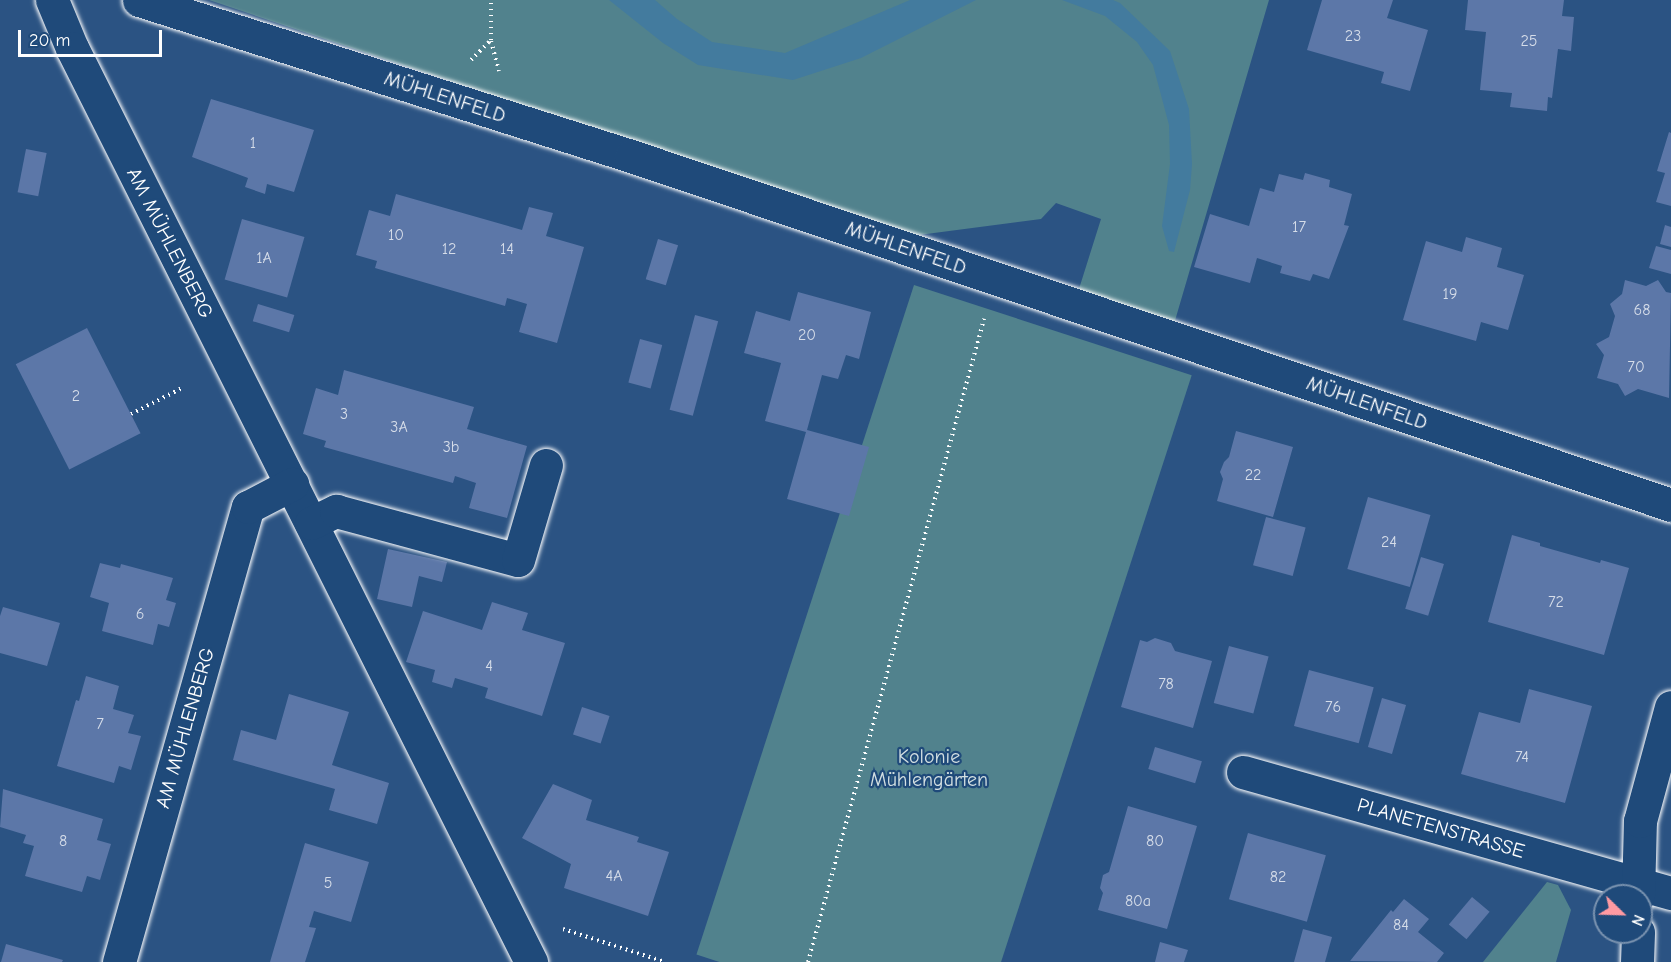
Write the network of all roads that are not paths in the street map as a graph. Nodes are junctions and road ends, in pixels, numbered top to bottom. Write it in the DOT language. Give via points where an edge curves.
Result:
graph roads {
  1 [pos="52,0"];
  2 [pos="139,0"];
  3 [pos="546,465"];
  4 [pos="292,484"];
  5 [pos="1671,505"];
  6 [pos="311,523"];
  7 [pos="1671,706"];
  8 [pos="1243,772"];
  9 [pos="1618,884"];
  10 [pos="1638,884"];
  11 [pos="1653,891"];
  12 [pos="1671,893"];
  13 [pos="1638,944"];
  14 [pos="119,962"];
  15 [pos="531,962"];
  16 [pos="1637,962"];
  1 -- 4 [label="street, AM MÜHLENBERG"];
  2 -- 5 [label="street, MÜHLENFELD" via="631,156"];
  3 -- 6 [label="street" via="518,560 336,511"];
  4 -- 6 [label="street, AM MÜHLENBERG"];
  4 -- 14 [label="street, AM MÜHLENBERG" via="248,507"];
  6 -- 15 [label="street, AM MÜHLENBERG"];
  7 -- 10 [label="street" via="1640,821"];
  8 -- 9 [label="street, PLANETENSTRASSE"];
  11 -- 12 [label="street, PLANETENSTRASSE"];
  13 -- 16 [label="street"];
}
